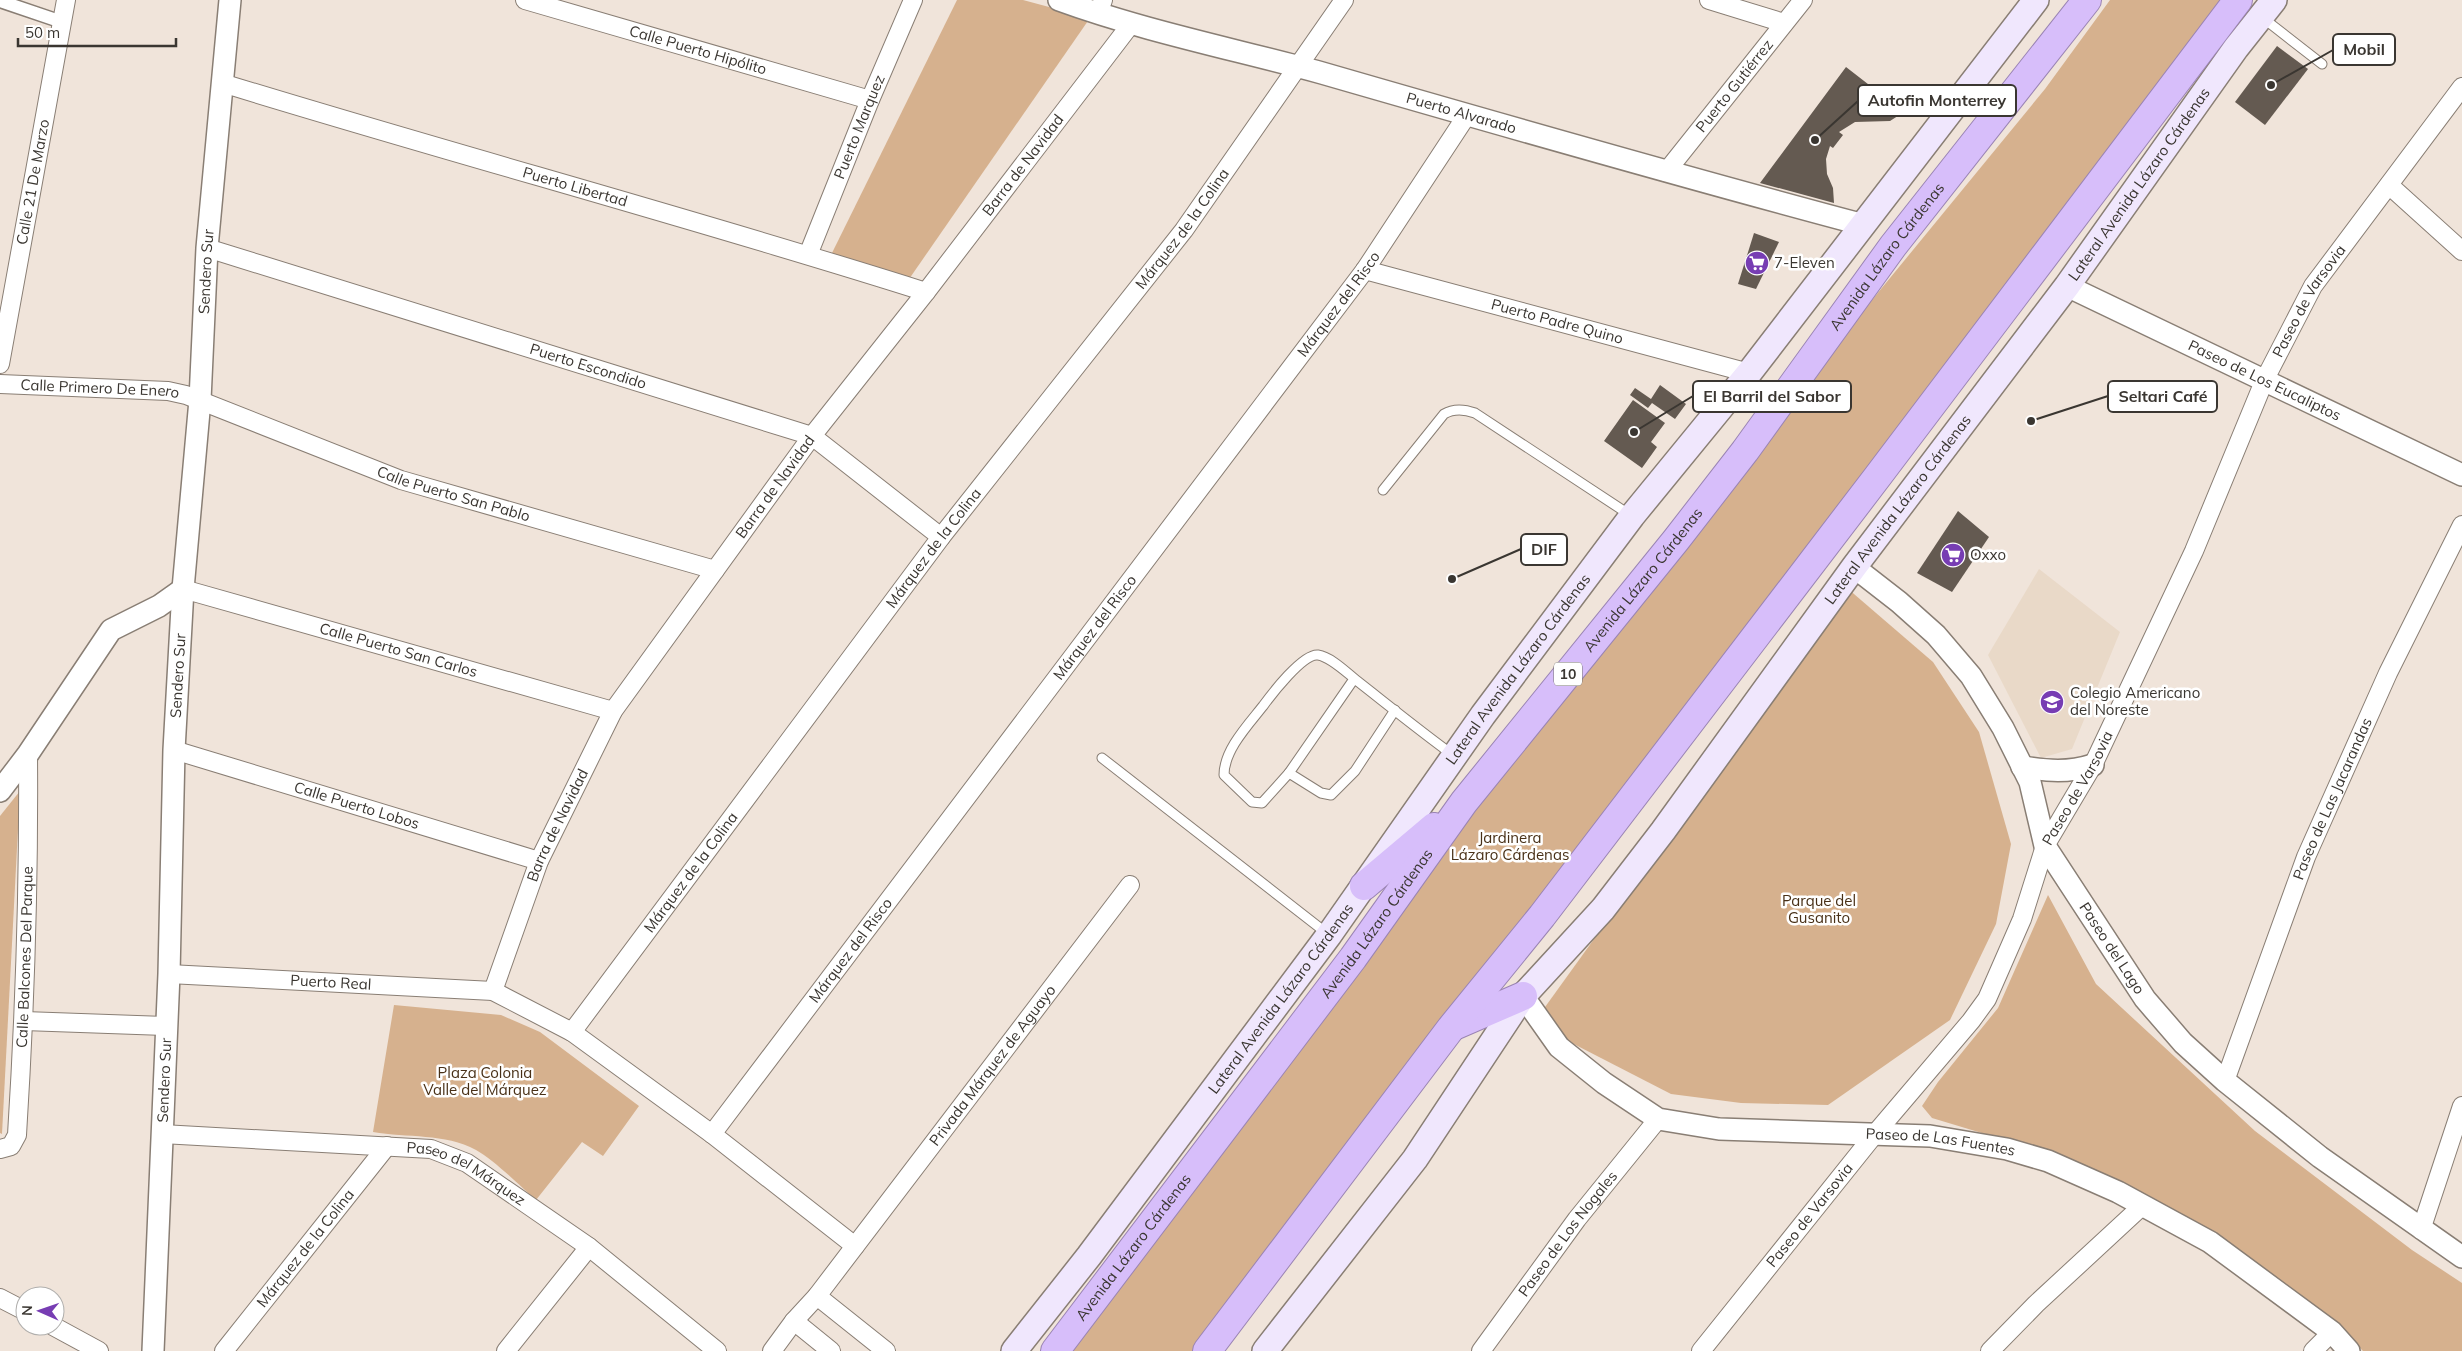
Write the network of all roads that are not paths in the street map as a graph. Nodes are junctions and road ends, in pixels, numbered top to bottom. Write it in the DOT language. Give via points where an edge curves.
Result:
graph roads {
  1 [pos="66,0"];
  2 [pos="230,0"];
  3 [pos="525,0"];
  4 [pos="914,0"];
  5 [pos="1059,0"];
  6 [pos="1344,0"];
  7 [pos="1709,0"];
  8 [pos="1803,0"];
  9 [pos="2036,0"];
  10 [pos="2087,0"];
  11 [pos="2238,0"];
  12 [pos="1,6"];
  13 [pos="1101,7"];
  14 [pos="2267,8"];
  15 [pos="62,22"];
  16 [pos="1784,23"];
  17 [pos="1131,24"];
  18 [pos="2322,64"];
  19 [pos="1297,66"];
  20 [pos="222,83"];
  21 [pos="2462,87"];
  22 [pos="870,100"];
  23 [pos="1467,114"];
  24 [pos="1666,172"];
  25 [pos="2389,185"];
  26 [pos="1864,225"];
  27 [pos="207,248"];
  28 [pos="2462,251"];
  29 [pos="808,255"];
  30 [pos="1365,270"];
  31 [pos="2067,286"];
  32 [pos="926,292"];
  33 [pos="0,364"];
  34 [pos="1750,373"];
  35 [pos="2265,379"];
  36 [pos="0,384"];
  37 [pos="200,400"];
  38 [pos="812,436"];
  39 [pos="2462,475"];
  40 [pos="1383,490"];
  41 [pos="1632,516"];
  42 [pos="2462,525"];
  43 [pos="941,536"];
  44 [pos="1854,566"];
  45 [pos="715,570"];
  46 [pos="183,589"];
  47 [pos="1354,679"];
  48 [pos="1395,710"];
  49 [pos="613,711"];
  50 [pos="174,750"];
  51 [pos="28,754"];
  52 [pos="1455,756"];
  53 [pos="1102,758"];
  54 [pos="2093,765"];
  55 [pos="2022,767"];
  56 [pos="1289,773"];
  57 [pos="0,791"];
  58 [pos="1464,802"];
  59 [pos="2045,846"];
  60 [pos="539,862"];
  61 [pos="1130,885"];
  62 [pos="1364,886"];
  63 [pos="1329,935"];
  64 [pos="169,974"];
  65 [pos="493,991"];
  66 [pos="1523,996"];
  67 [pos="24,1021"];
  68 [pos="165,1026"];
  69 [pos="1451,1028"];
  70 [pos="572,1032"];
  71 [pos="2226,1082"];
  72 [pos="2462,1106"];
  73 [pos="1658,1118"];
  74 [pos="162,1134"];
  75 [pos="712,1134"];
  76 [pos="1874,1135"];
  77 [pos="386,1146"];
  78 [pos="0,1149"];
  79 [pos="2142,1206"];
  80 [pos="2421,1230"];
  81 [pos="855,1246"];
  82 [pos="589,1247"];
  83 [pos="2462,1257"];
  84 [pos="817,1296"];
  85 [pos="0,1298"];
  86 [pos="15,1306"];
  87 [pos="794,1321"];
  88 [pos="2332,1332"];
  89 [pos="65,1333"];
  90 [pos="99,1351"];
  91 [pos="153,1351"];
  92 [pos="224,1351"];
  93 [pos="506,1351"];
  94 [pos="717,1351"];
  95 [pos="772,1351"];
  96 [pos="831,1351"];
  97 [pos="886,1351"];
  98 [pos="1014,1351"];
  99 [pos="1055,1351"];
  100 [pos="1207,1351"];
  101 [pos="1265,1351"];
  102 [pos="1481,1351"];
  103 [pos="1701,1351"];
  104 [pos="1990,1351"];
  105 [pos="2313,1351"];
  106 [pos="2350,1351"];
  1 -- 15 [label="street, Calle 21 De Marzo"];
  2 -- 20 [label="street, Sendero Sur"];
  3 -- 22 [label="street, Calle Puerto Hipólito"];
  4 -- 22 [label="street, Puerto Marquez"];
  5 -- 13 [label="street, Puerto Alvarado"];
  6 -- 19 [label="street, Márquez de la Colina"];
  7 -- 16 [label="street"];
  8 -- 16 [label="street, Puerto Gutiérrez"];
  9 -- 26 [label="main road, Lateral Avenida Lázaro Cárdenas"];
  10 -- 58 [label="highway, Avenida Lázaro Cárdenas / 10" via="1893,246 1745,451 1676,540"];
  11 -- 69 [label="highway" via="1608,830"];
  12 -- 15 [label="street"];
  13 -- 17 [label="street, Puerto Alvarado"];
  14 -- 18 [label="lane"];
  14 -- 31 [label="main road, Lateral Avenida Lázaro Cárdenas"];
  15 -- 33 [label="street, Calle 21 De Marzo"];
  16 -- 24 [label="street, Puerto Gutiérrez"];
  17 -- 19 [label="street, Puerto Alvarado"];
  17 -- 32 [label="street, Barra de Navidad"];
  19 -- 23 [label="street, Puerto Alvarado"];
  19 -- 43 [label="street, Márquez de la Colina" via="1184,230"];
  20 -- 27 [label="street, Sendero Sur"];
  20 -- 29 [label="street, Puerto Libertad"];
  21 -- 25 [label="street, Paseo de Varsovia"];
  22 -- 29 [label="street, Puerto Marquez"];
  23 -- 24 [label="street, Puerto Alvarado"];
  23 -- 30 [label="street, Márquez del Risco"];
  24 -- 26 [label="street, Puerto Alvarado"];
  25 -- 28 [label="street"];
  25 -- 35 [label="street, Paseo de Varsovia" via="2313,286"];
  26 -- 34 [label="main road, Lateral Avenida Lázaro Cárdenas"];
  27 -- 37 [label="street, Sendero Sur"];
  27 -- 38 [label="street, Puerto Escondido"];
  29 -- 32 [label="street, Puerto Libertad"];
  30 -- 34 [label="street, Puerto Padre Quino"];
  30 -- 75 [label="street, Márquez del Risco"];
  31 -- 35 [label="street, Paseo de Los Eucaliptos"];
  31 -- 44 [label="main road, Lateral Avenida Lázaro Cárdenas"];
  32 -- 38 [label="street, Barra de Navidad"];
  34 -- 41 [label="main road, Lateral Avenida Lázaro Cárdenas"];
  35 -- 39 [label="street, Paseo de Los Eucaliptos"];
  35 -- 54 [label="street, Paseo de Varsovia" via="2194,551"];
  36 -- 37 [label="street, Calle Primero De Enero" via="168,391"];
  37 -- 45 [label="street, Calle Puerto San Pablo" via="401,480"];
  37 -- 46 [label="street, Sendero Sur"];
  38 -- 43 [label="street, Puerto Escondido"];
  38 -- 45 [label="street, Barra de Navidad"];
  40 -- 41 [label="lane" via="1444,414 1461,410 1475,413"];
  41 -- 52 [label="main road, Lateral Avenida Lázaro Cárdenas"];
  42 -- 71 [label="street, Paseo de Las Jacarandas" via="2388,673 2306,857"];
  43 -- 70 [label="street, Márquez de la Colina"];
  44 -- 55 [label="street, Paseo del Lago" via="1936,635 1971,676"];
  44 -- 66 [label="main road, Lateral Avenida Lázaro Cárdenas" via="1603,909"];
  45 -- 49 [label="street, Barra de Navidad"];
  46 -- 49 [label="street, Calle Puerto San Carlos"];
  46 -- 50 [label="street, Sendero Sur"];
  46 -- 51 [label="street" via="159,606 111,630"];
  47 -- 48 [label="lane"];
  47 -- 56 [label="lane"];
  47 -- 56 [label="lane" via="1331,661 1318,655 1309,656 1277,687 1224,763 1224,774 1252,802 1262,803"];
  48 -- 52 [label="lane"];
  48 -- 56 [label="lane" via="1355,772 1331,795 1321,793"];
  49 -- 60 [label="street, Barra de Navidad"];
  50 -- 60 [label="street, Calle Puerto Lobos"];
  50 -- 64 [label="street, Sendero Sur"];
  51 -- 57 [label="street"];
  51 -- 67 [label="street, Calle Balcones Del Parque" via="29,878"];
  52 -- 62 [label="main road, Lateral Avenida Lázaro Cárdenas"];
  53 -- 63 [label="lane"];
  54 -- 55 [label="street" via="2057,772"];
  54 -- 59 [label="street, Paseo de Varsovia"];
  55 -- 59 [label="street, Paseo del Lago" via="2030,782"];
  58 -- 62 [label="highway"];
  58 -- 99 [label="highway, Avenida Lázaro Cárdenas / 10" via="1353,958"];
  59 -- 71 [label="street, Paseo del Lago" via="2145,999 2183,1043"];
  59 -- 76 [label="street, Paseo de Varsovia" via="2022,919 1986,998 1971,1021"];
  60 -- 65 [label="street, Barra de Navidad"];
  61 -- 81 [label="street, Privada Márquez de Aguayo"];
  62 -- 63 [label="main road, Lateral Avenida Lázaro Cárdenas"];
  63 -- 98 [label="main road, Lateral Avenida Lázaro Cárdenas"];
  64 -- 65 [label="street, Puerto Real"];
  64 -- 68 [label="street, Sendero Sur"];
  65 -- 70 [label="street"];
  66 -- 69 [label="highway"];
  66 -- 73 [label="street, Paseo de Las Fuentes" via="1559,1048 1604,1083"];
  66 -- 101 [label="main road, Lateral Avenida Lázaro Cárdenas" via="1415,1159"];
  67 -- 68 [label="street"];
  67 -- 78 [label="street, Calle Balcones Del Parque" via="17,1135 11,1146"];
  68 -- 74 [label="street, Sendero Sur"];
  69 -- 100 [label="highway"];
  70 -- 75 [label="street"];
  71 -- 80 [label="street, Paseo del Lago" via="2320,1157"];
  72 -- 80 [label="street"];
  73 -- 76 [label="street, Paseo de Las Fuentes" via="1719,1129"];
  73 -- 102 [label="street, Paseo de Los Nogales" via="1577,1219"];
  74 -- 77 [label="street, Paseo del Márquez"];
  74 -- 91 [label="street, Sendero Sur"];
  75 -- 81 [label="street"];
  76 -- 79 [label="street, Paseo de Las Fuentes" via="1930,1136 2007,1149 2048,1162 2118,1192"];
  76 -- 103 [label="street, Paseo de Varsovia"];
  77 -- 82 [label="street, Paseo del Márquez" via="431,1149 468,1164"];
  77 -- 92 [label="street, Márquez de la Colina"];
  79 -- 88 [label="street, Paseo de Las Fuentes" via="2210,1242"];
  79 -- 104 [label="street"];
  80 -- 83 [label="street, Paseo del Lago"];
  81 -- 84 [label="street, Privada Márquez de Aguayo"];
  82 -- 93 [label="street"];
  82 -- 94 [label="street, Paseo del Márquez"];
  84 -- 87 [label="street, Privada Márquez de Aguayo"];
  84 -- 97 [label="street"];
  85 -- 86 [label="street"];
  87 -- 95 [label="street, Privada Márquez de Aguayo"];
  87 -- 96 [label="street"];
  88 -- 105 [label="street"];
  88 -- 106 [label="street, Paseo de Las Fuentes"];
  89 -- 90 [label="street"];
}
